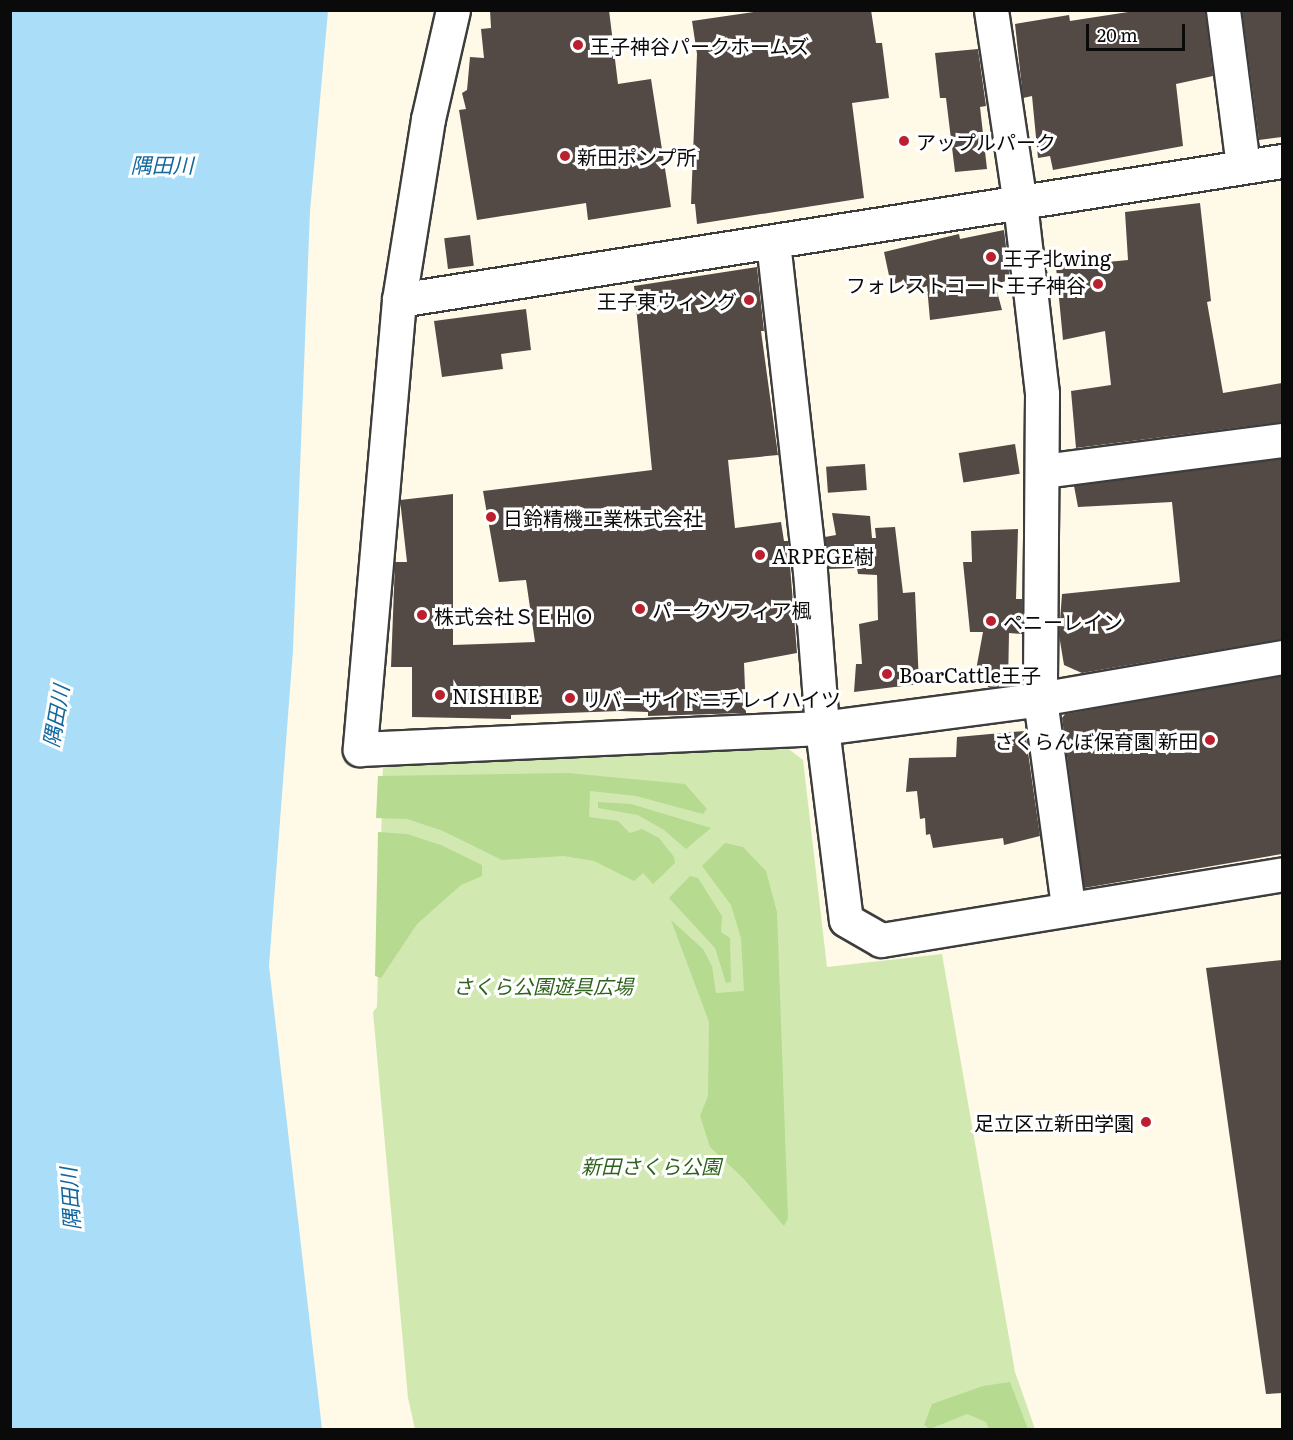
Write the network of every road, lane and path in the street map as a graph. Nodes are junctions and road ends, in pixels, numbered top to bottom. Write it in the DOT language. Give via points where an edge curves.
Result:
graph roads {
  1 [pos="453,10"];
  2 [pos="991,10"];
  3 [pos="1223,10"];
  4 [pos="1282,161"];
  5 [pos="1243,166"];
  6 [pos="1020,203"];
  7 [pos="773,242"];
  8 [pos="399,300"];
  9 [pos="1282,440"];
  10 [pos="1042,471"];
  11 [pos="1282,657"];
  12 [pos="1040,699"];
  13 [pos="822,728"];
  14 [pos="1282,874"];
  15 [pos="1068,907"];
  1 -- 8 [label="street" via="428,119"];
  2 -- 6 [label="street"];
  3 -- 5 [label="street"];
  4 -- 5 [label="street"];
  5 -- 6 [label="street"];
  6 -- 7 [label="street"];
  6 -- 10 [label="street" via="1042,394"];
  7 -- 8 [label="street"];
  7 -- 13 [label="street" via="810,571"];
  8 -- 13 [label="street" via="360,749"];
  9 -- 10 [label="street"];
  10 -- 12 [label="street"];
  11 -- 12 [label="street"];
  12 -- 13 [label="street"];
  12 -- 15 [label="street"];
  13 -- 15 [label="street" via="846,920 881,940"];
  14 -- 15 [label="street"];
}
